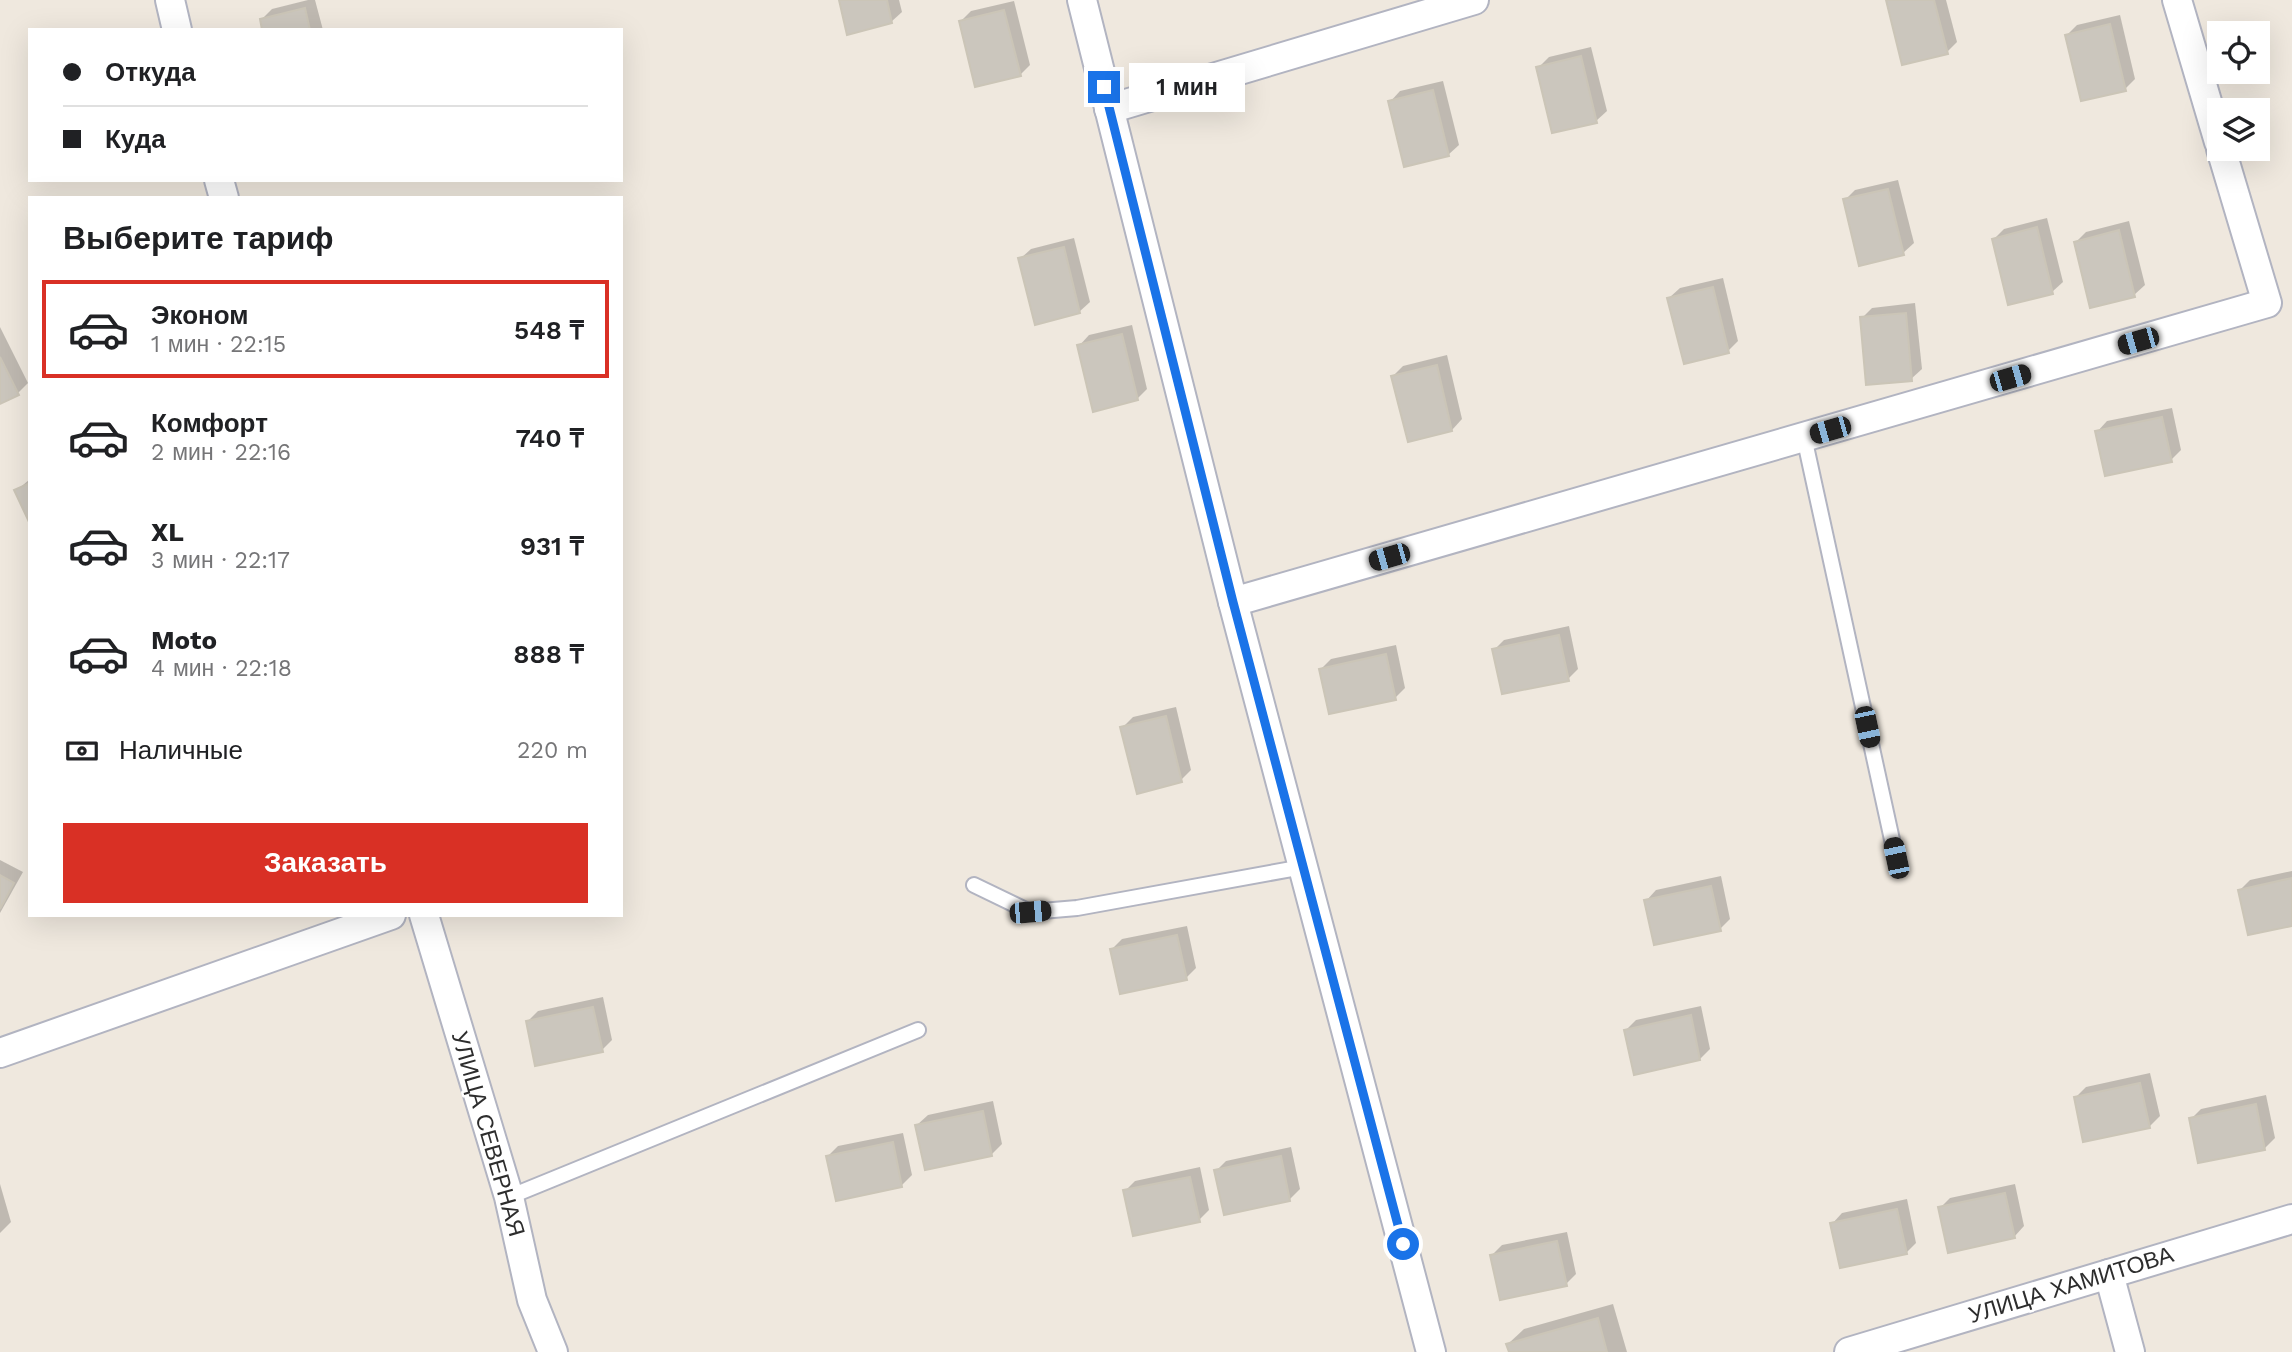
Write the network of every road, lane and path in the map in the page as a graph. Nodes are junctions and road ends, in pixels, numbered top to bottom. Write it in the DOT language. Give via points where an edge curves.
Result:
graph roads {
  1 [pos="170,0"];
  2 [pos="1082,0"];
  3 [pos="1474,0"];
  4 [pos="2177,0"];
  5 [pos="177,28"];
  6 [pos="2207,101"];
  7 [pos="1109,109"];
  8 [pos="2225,161"];
  9 [pos="1804,437"];
  10 [pos="1233,602"];
  11 [pos="1896,858"];
  12 [pos="1303,867"];
  13 [pos="974,885"];
  14 [pos="385,917"];
  15 [pos="425,917"];
  16 [pos="918,1030"];
  17 [pos="0,1052"];
  18 [pos="509,1198"];
  19 [pos="2292,1219"];
  20 [pos="2109,1274"];
  21 [pos="553,1352"];
  22 [pos="1431,1352"];
  23 [pos="1849,1352"];
  24 [pos="2130,1352"];
  1 -- 5 [label="street"];
  2 -- 7 [label="street"];
  3 -- 7 [label="street"];
  4 -- 6 [label="street"];
  7 -- 10 [label="street"];
  8 -- 9 [label="street" via="2267,303"];
  9 -- 10 [label="street"];
  9 -- 11 [label="lane"];
  10 -- 12 [label="street"];
  12 -- 13 [label="lane" via="1077,908 1030,912"];
  12 -- 22 [label="street"];
  14 -- 17 [label="street"];
  15 -- 18 [label="street, УЛИЦА СЕВЕРНАЯ"];
  16 -- 18 [label="lane"];
  18 -- 21 [label="street, УЛИЦА СЕВЕРНАЯ" via="532,1300"];
  19 -- 20 [label="street, УЛИЦА ХАМИТОВА"];
  20 -- 23 [label="street, УЛИЦА ХАМИТОВА"];
  20 -- 24 [label="street"];
}
